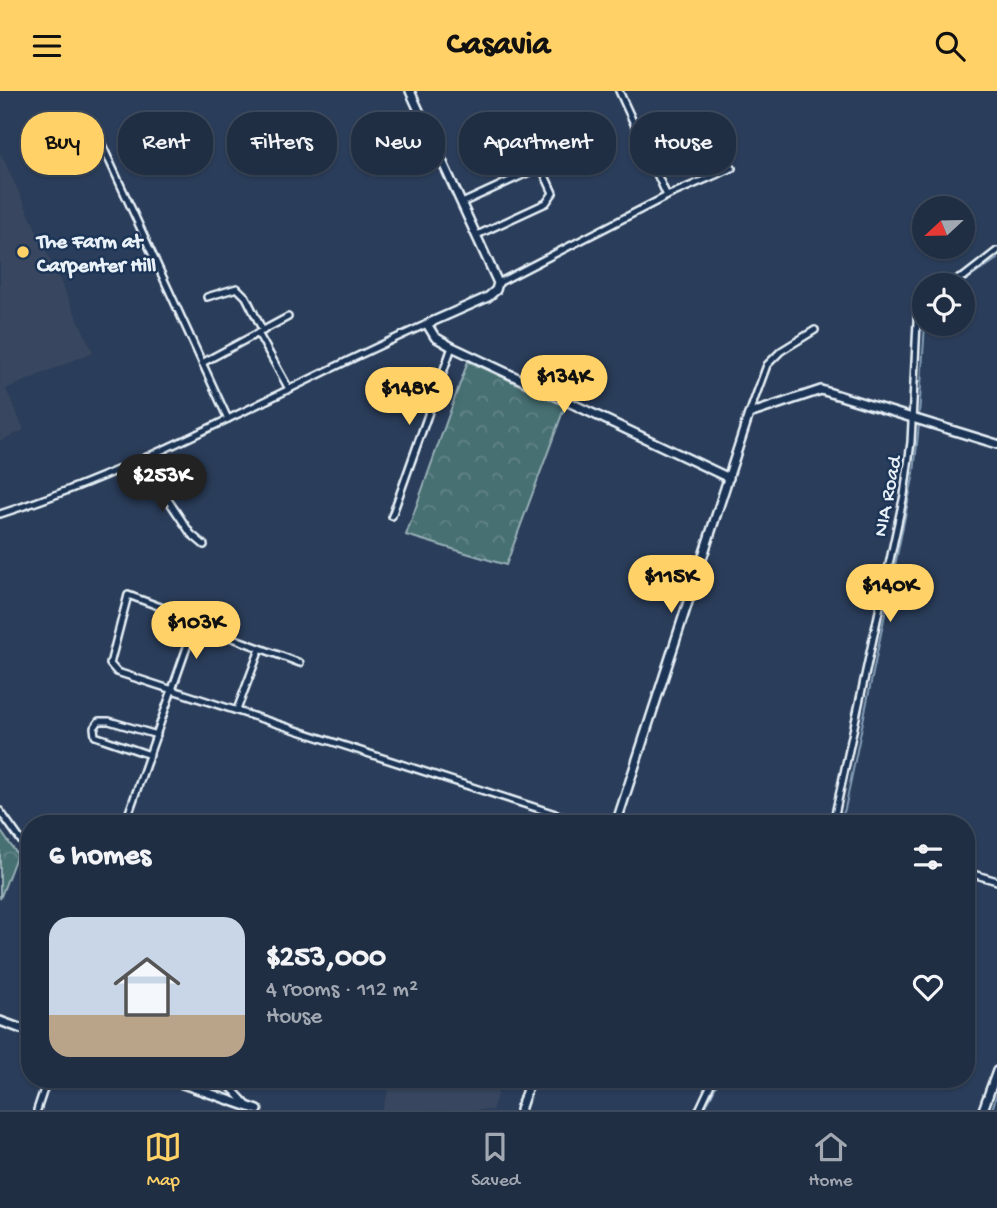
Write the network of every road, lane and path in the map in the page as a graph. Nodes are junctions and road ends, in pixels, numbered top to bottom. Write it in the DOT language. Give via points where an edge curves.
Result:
graph roads {
  1 [pos="410,91"];
  2 [pos="620,91"];
  3 [pos="104,149"];
  4 [pos="716,175"];
  5 [pos="667,196"];
  6 [pos="462,203"];
  7 [pos="477,235"];
  8 [pos="997,251"];
  9 [pos="969,273"];
  10 [pos="498,283"];
  11 [pos="207,297"];
  12 [pos="288,317"];
  13 [pos="427,324"];
  14 [pos="815,330"];
  15 [pos="260,332"];
  16 [pos="916,336"];
  17 [pos="452,347"];
  18 [pos="202,363"];
  19 [pos="289,389"];
  20 [pos="749,414"];
  21 [pos="912,417"];
  22 [pos="228,419"];
  23 [pos="997,444"];
  24 [pos="142,461"];
  25 [pos="729,478"];
  26 [pos="0,514"];
  27 [pos="392,516"];
  28 [pos="204,545"];
  29 [pos="195,625"];
  30 [pos="260,649"];
  31 [pos="300,663"];
  32 [pos="172,689"];
  33 [pos="237,710"];
  34 [pos="157,734"];
  35 [pos="150,755"];
  36 [pos="0,811"];
  37 [pos="128,815"];
  38 [pos="558,815"];
  39 [pos="619,815"];
  40 [pos="835,815"];
  41 [pos="21,840"];
  42 [pos="975,875"];
  43 [pos="997,881"];
  44 [pos="0,1021"];
  45 [pos="21,1029"];
  46 [pos="997,1071"];
  47 [pos="44,1088"];
  48 [pos="193,1088"];
  49 [pos="231,1088"];
  50 [pos="527,1088"];
  51 [pos="709,1088"];
  52 [pos="250,1109"];
  53 [pos="37,1110"];
  54 [pos="520,1110"];
  55 [pos="699,1110"];
  56 [pos="983,1110"];
  1 -- 6 [label="street"];
  2 -- 5 [label="street"];
  3 -- 18 [label="street"];
  4 -- 5 [label="street"];
  5 -- 10 [label="street"];
  6 -- 7 [label="street"];
  6 -- 7 [label="street" via="536,169 543,171 553,193 546,203"];
  7 -- 10 [label="street"];
  8 -- 9 [label="street"];
  10 -- 13 [label="street" via="488,297"];
  11 -- 15 [label="street" via="237,288 246,297"];
  12 -- 15 [label="street"];
  13 -- 17 [label="street" via="435,337"];
  13 -- 19 [label="street"];
  14 -- 20 [label="street" via="767,365"];
  15 -- 18 [label="street"];
  15 -- 19 [label="street"];
  16 -- 21 [label="street, NIA Road"];
  17 -- 25 [label="street"];
  17 -- 27 [label="street"];
  18 -- 22 [label="street"];
  19 -- 22 [label="street"];
  20 -- 21 [label="street" via="821,390"];
  20 -- 25 [label="street"];
  21 -- 23 [label="street"];
  21 -- 40 [label="street, NIA Road" via="904,495"];
  22 -- 24 [label="street"];
  24 -- 26 [label="street"];
  24 -- 28 [label="street" via="191,534"];
  25 -- 39 [label="street"];
  29 -- 30 [label="street"];
  29 -- 32 [label="street"];
  29 -- 32 [label="street" via="177,613 128,595 111,667"];
  30 -- 31 [label="street"];
  30 -- 33 [label="street"];
  32 -- 33 [label="street"];
  32 -- 34 [label="street"];
  33 -- 38 [label="street"];
  34 -- 35 [label="street"];
  34 -- 35 [label="street" via="109,720 99,721 94,728 102,741"];
  35 -- 37 [label="street"];
  36 -- 41 [label="street"];
  42 -- 43 [label="street"];
  44 -- 45 [label="street"];
  46 -- 56 [label="street"];
  47 -- 53 [label="street"];
  48 -- 52 [label="street"];
  49 -- 52 [label="street"];
  50 -- 54 [label="street"];
  51 -- 55 [label="street"];
}
